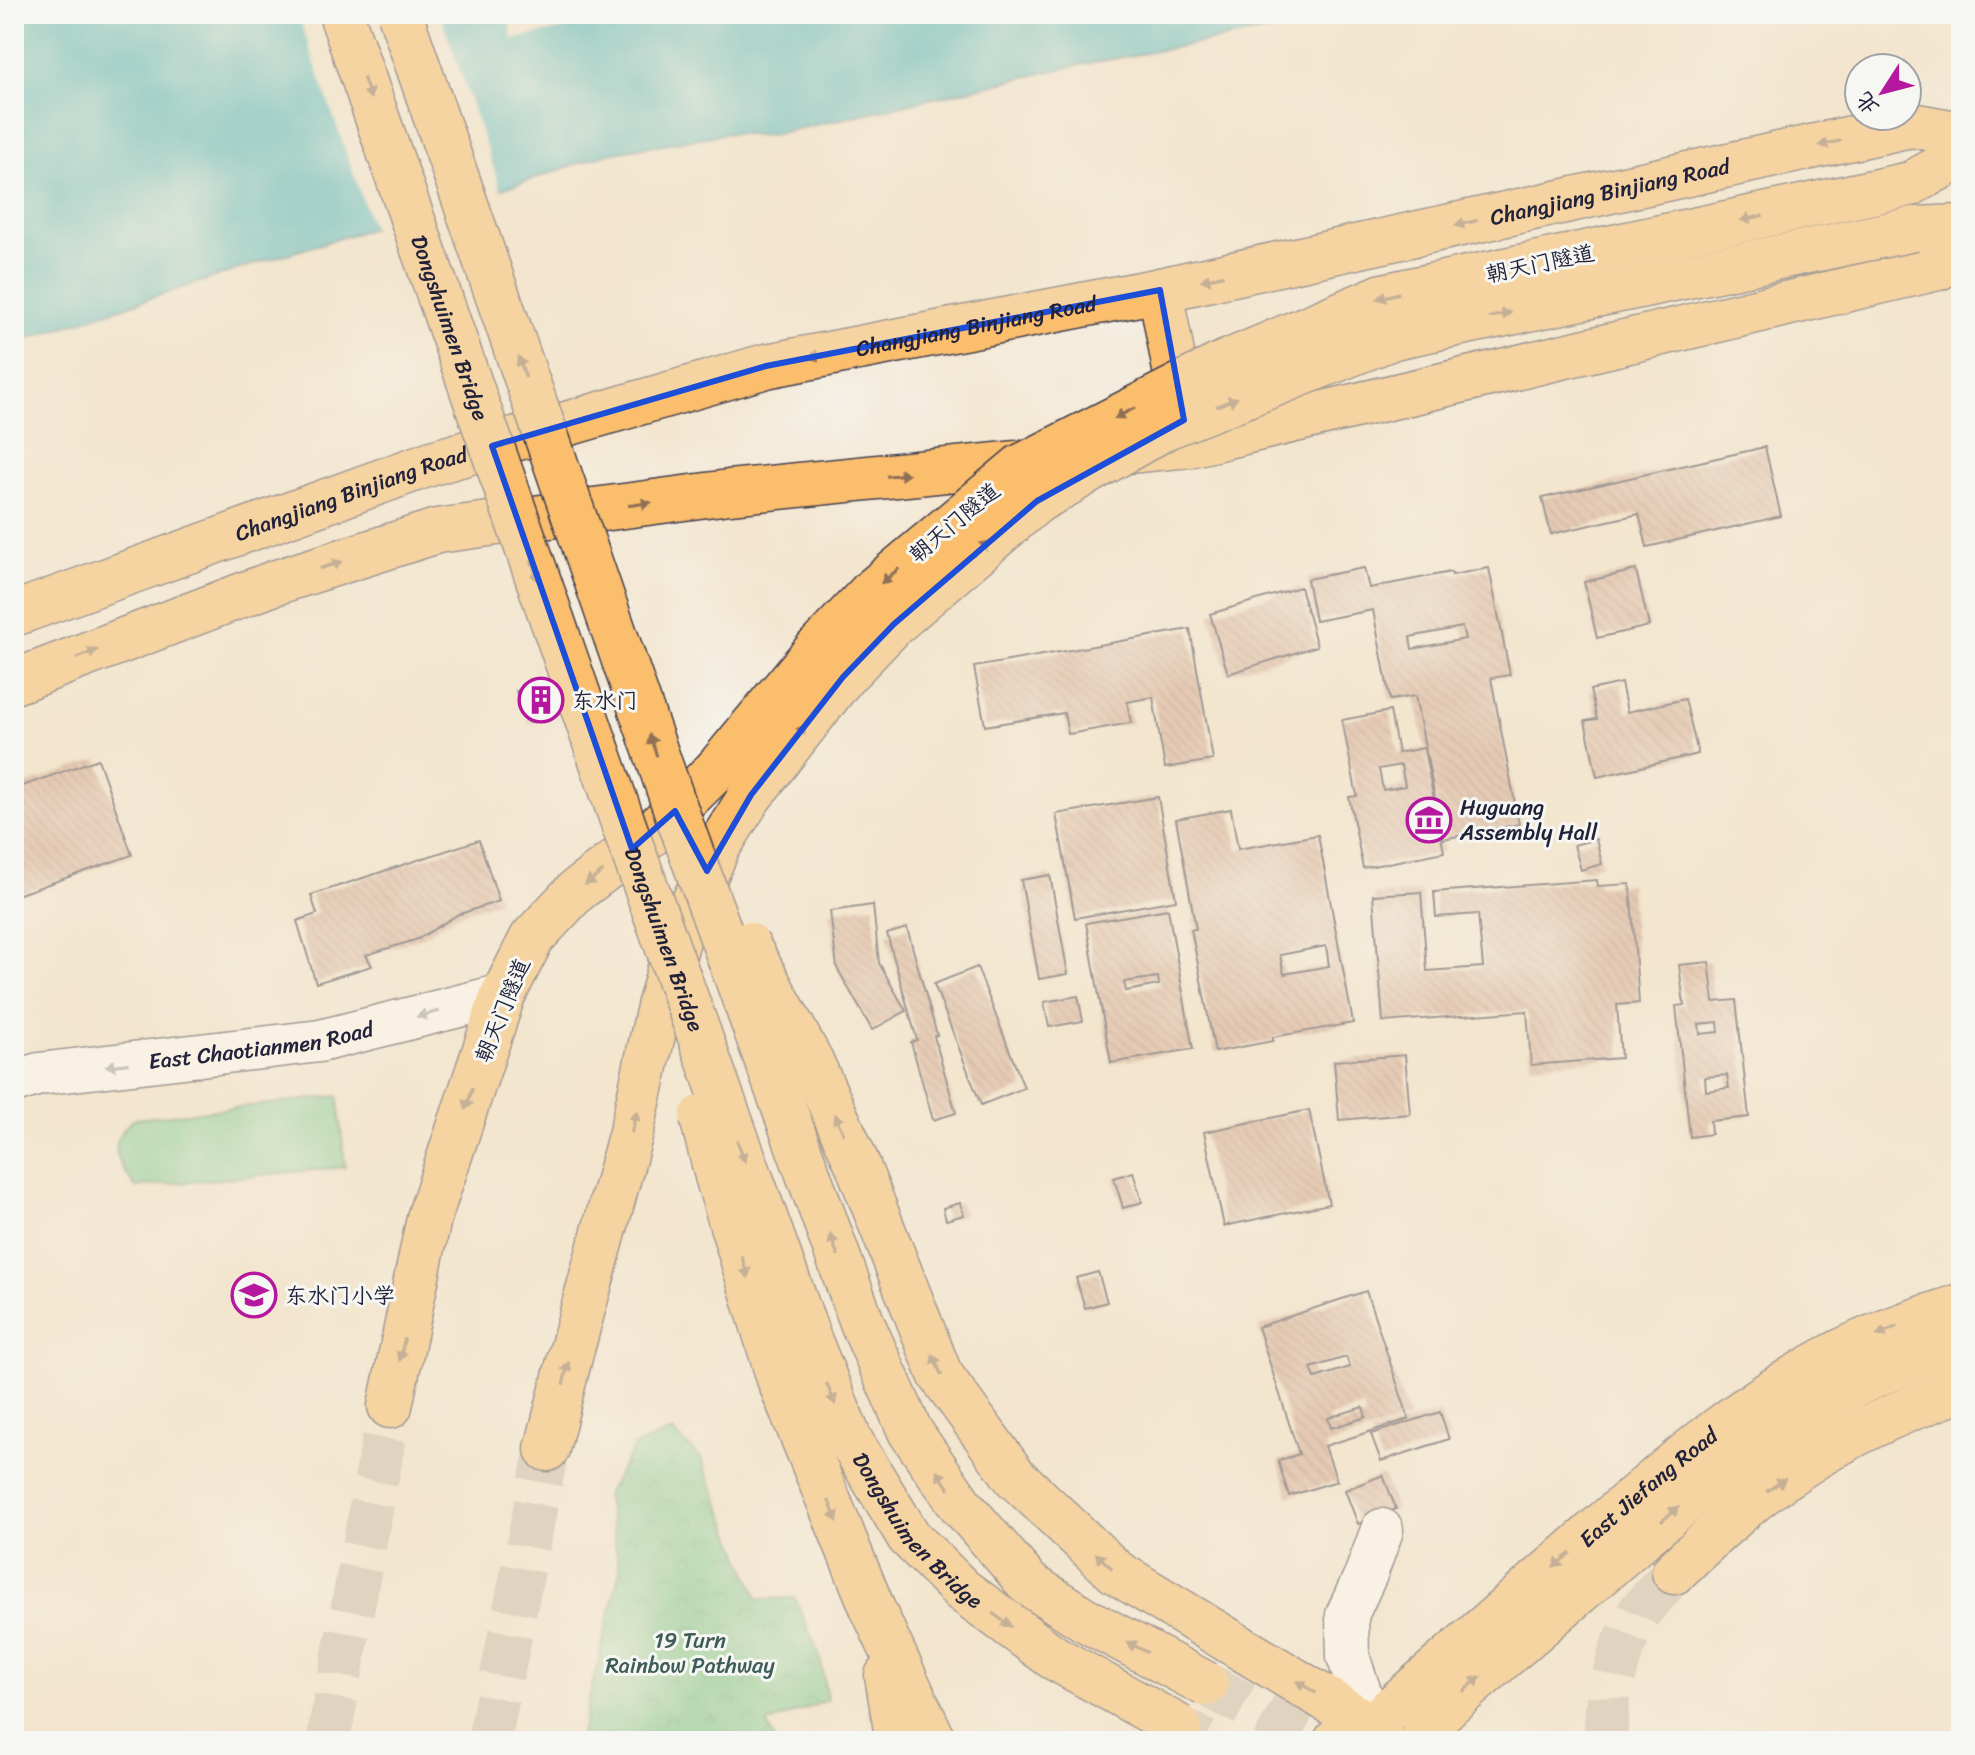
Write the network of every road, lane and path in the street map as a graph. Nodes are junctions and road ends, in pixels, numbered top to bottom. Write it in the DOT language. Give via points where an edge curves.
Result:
graph roads {
  1 [pos="341,14"];
  2 [pos="400,14"];
  3 [pos="1961,134"];
  4 [pos="1961,156"];
  5 [pos="1961,227"];
  6 [pos="1961,255"];
  7 [pos="1160,290"];
  8 [pos="1189,445"];
  9 [pos="14,614"];
  10 [pos="14,682"];
  11 [pos="679,819"];
  12 [pos="629,840"];
  13 [pos="503,995"];
  14 [pos="14,1082"];
  15 [pos="1961,1306"];
  16 [pos="1961,1345"];
  17 [pos="1961,1390"];
  18 [pos="390,1406"];
  19 [pos="547,1449"];
  20 [pos="1382,1530"];
  21 [pos="1674,1572"];
  22 [pos="1206,1684"];
  23 [pos="1179,1727"];
  24 [pos="919,1734"];
  25 [pos="1363,1736"];
  26 [pos="1421,1741"];
  1 -- 12 [label="main road, Dongshuimen Bridge, one-way, bridge"];
  11 -- 2 [label="main road, Dongshuimen Bridge, one-way, bridge"];
  3 -- 7 [label="main road, Changjiang Binjiang Road, one-way" via="1911,125"];
  4 -- 13 [label="main road, 朝天门隧道, one-way, bridge" via="1910,184 1383,296 1218,366 1020,467 873,590 715,771 649,836 576,891 532,938"];
  19 -- 5 [label="main road, 朝天门隧道, one-way, bridge" via="680,933 718,847 751,795 843,677 894,624 1037,501 1166,427 1394,337 1914,229"];
  6 -- 8 [label="main road" via="1938,268"];
  7 -- 8 [label="main road"];
  7 -- 9 [label="main road, Changjiang Binjiang Road, one-way" via="766,366 432,463"];
  10 -- 8 [label="main road, one-way" via="274,583 437,531 729,492"];
  22 -- 11 [label="main road, Dongshuimen Bridge, one-way, bridge" via="1029,1584 960,1504 910,1431 863,1325"];
  25 -- 11 [label="main road, one-way, bridge" via="1241,1648 1116,1572 1015,1477 940,1374 811,1061"];
  12 -- 23 [label="main road, Dongshuimen Bridge, one-way, bridge" via="809,1339 850,1440 909,1537 962,1590 1053,1657"];
  12 -- 24 [label="main road, one-way, bridge" via="717,1176 779,1379 872,1607 896,1722"];
  13 -- 14 [label="street, East Chaotianmen Road, one-way" via="320,1041 39,1074"];
  13 -- 18 [label="main road, 朝天门隧道, one-way" via="429,1218"];
  15 -- 25 [label="main road, East Jiefang Road, one-way" via="1841,1351 1725,1422"];
  26 -- 16 [label="main road, East Jiefang Road, one-way" via="1454,1700 1748,1451 1855,1385"];
  21 -- 17 [label="main road, one-way" via="1724,1524 1819,1455 1874,1425"];
  20 -- 25 [label="street" via="1347,1615 1348,1656"];
}
